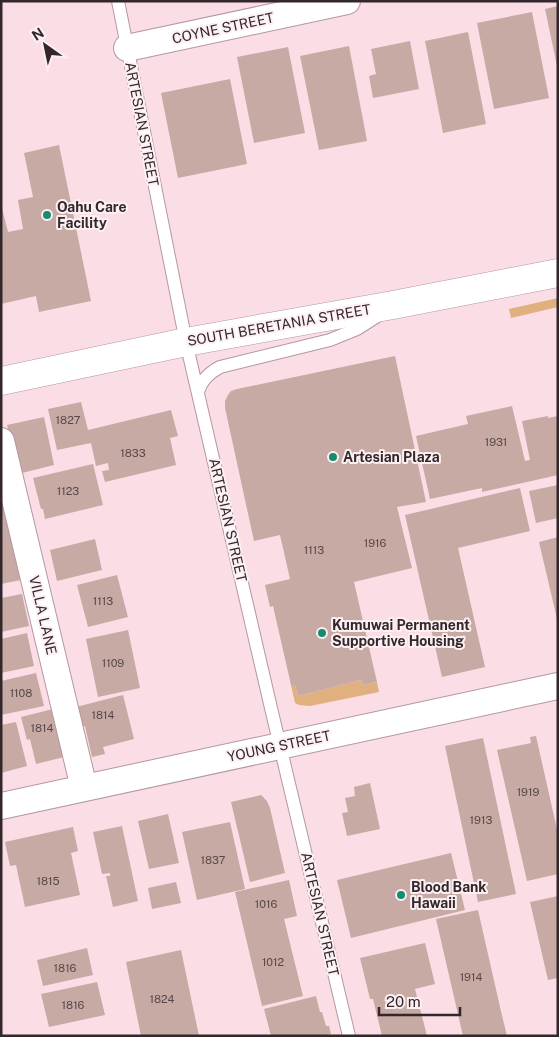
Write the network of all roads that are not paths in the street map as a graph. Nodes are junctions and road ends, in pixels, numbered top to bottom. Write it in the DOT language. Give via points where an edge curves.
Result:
graph roads {
  1 [pos="118,1"];
  2 [pos="347,1"];
  3 [pos="127,48"];
  4 [pos="558,272"];
  5 [pos="393,304"];
  6 [pos="186,342"];
  7 [pos="1,381"];
  8 [pos="198,392"];
  9 [pos="1,441"];
  10 [pos="558,686"];
  11 [pos="280,746"];
  12 [pos="84,788"];
  13 [pos="1,806"];
  14 [pos="349,1036"];
  1 -- 3 [label="lane, ARTESIAN STREET"];
  2 -- 3 [label="street, COYNE STREET"];
  3 -- 6 [label="lane, ARTESIAN STREET"];
  4 -- 5 [label="main road, SOUTH BERETANIA STREET"];
  5 -- 6 [label="main road, SOUTH BERETANIA STREET"];
  5 -- 8 [label="lane" via="344,335 220,367 207,376"];
  6 -- 7 [label="main road, SOUTH BERETANIA STREET"];
  6 -- 8 [label="lane, ARTESIAN STREET"];
  8 -- 11 [label="lane, ARTESIAN STREET"];
  9 -- 12 [label="street, VILLA LANE"];
  10 -- 11 [label="street, YOUNG STREET"];
  11 -- 12 [label="street, YOUNG STREET"];
  11 -- 14 [label="lane, ARTESIAN STREET"];
  12 -- 13 [label="street, YOUNG STREET"];
}
